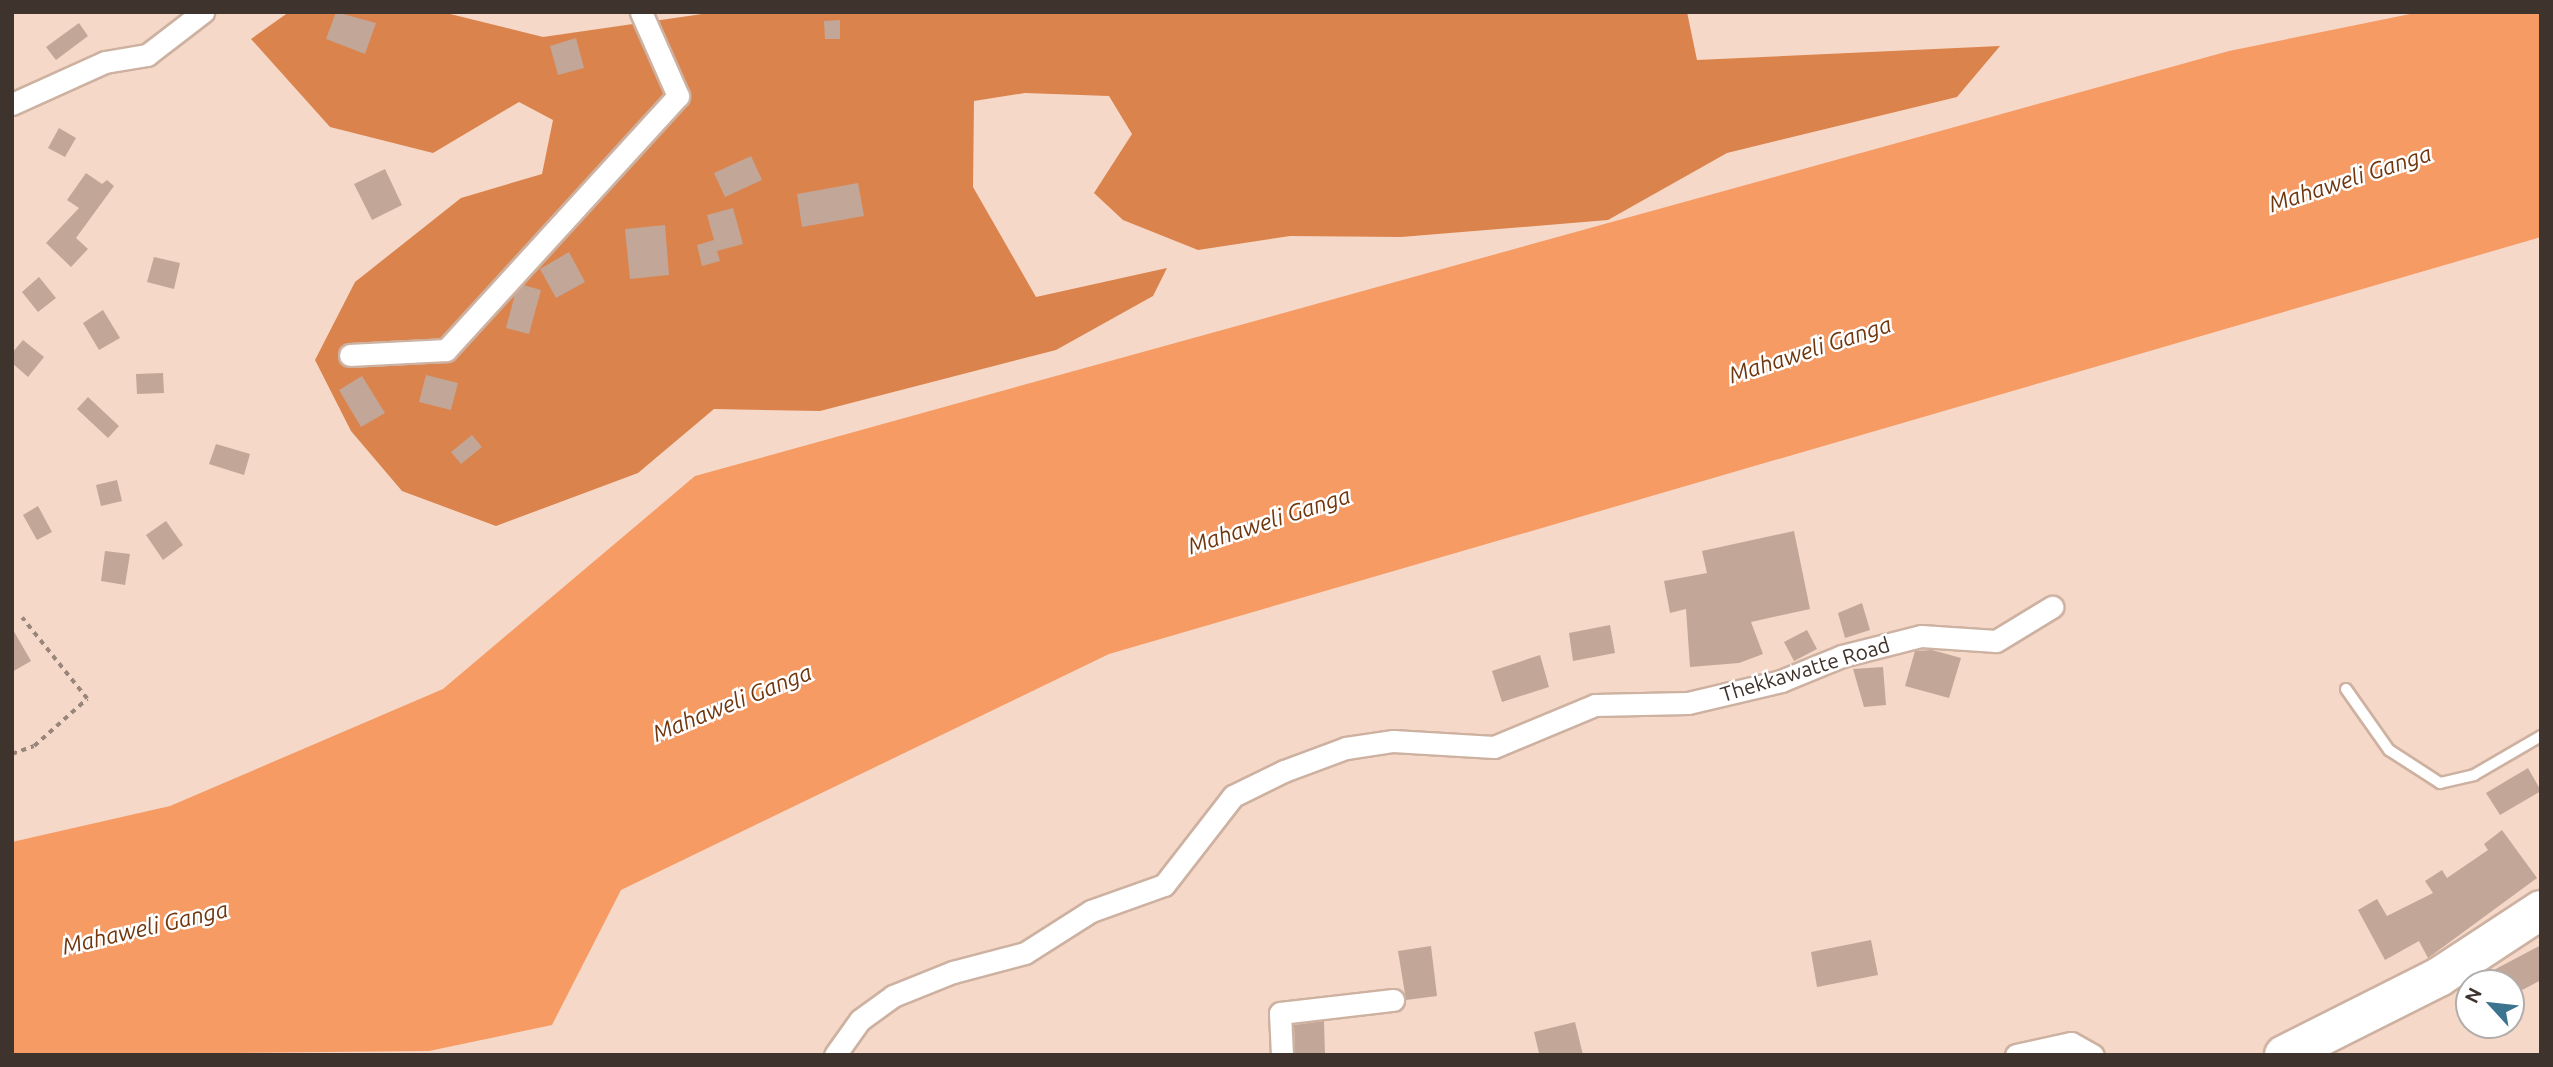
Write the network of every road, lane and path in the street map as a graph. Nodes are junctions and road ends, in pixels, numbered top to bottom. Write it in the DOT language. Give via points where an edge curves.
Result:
graph roads {
  1 [pos="203,12"];
  2 [pos="641,12"];
  3 [pos="12,104"];
  4 [pos="350,355"];
  5 [pos="2052,607"];
  6 [pos="22,618"];
  7 [pos="2346,689"];
  8 [pos="2541,736"];
  9 [pos="12,754"];
  10 [pos="2541,910"];
  11 [pos="1393,1000"];
  12 [pos="2285,1054"];
  13 [pos="835,1055"];
  14 [pos="1282,1055"];
  15 [pos="2016,1055"];
  16 [pos="2093,1055"];
  1 -- 3 [label="street" via="148,55 105,62"];
  2 -- 4 [label="street" via="678,96 446,350"];
  5 -- 13 [label="street, Thekkawatte Road" via="1996,641 1922,636 1842,656 1781,681 1688,703 1595,705 1494,747 1393,741 1346,748 1233,796 1164,884 1091,911 1024,953 953,972 893,996 860,1020"];
  6 -- 9 [label="path" via="87,699 34,746"];
  7 -- 8 [label="lane" via="2389,750 2440,783 2474,775"];
  10 -- 12 [label="highway" via="2438,977"];
  11 -- 14 [label="street" via="1280,1013"];
  15 -- 16 [label="street" via="2071,1043"];
}
